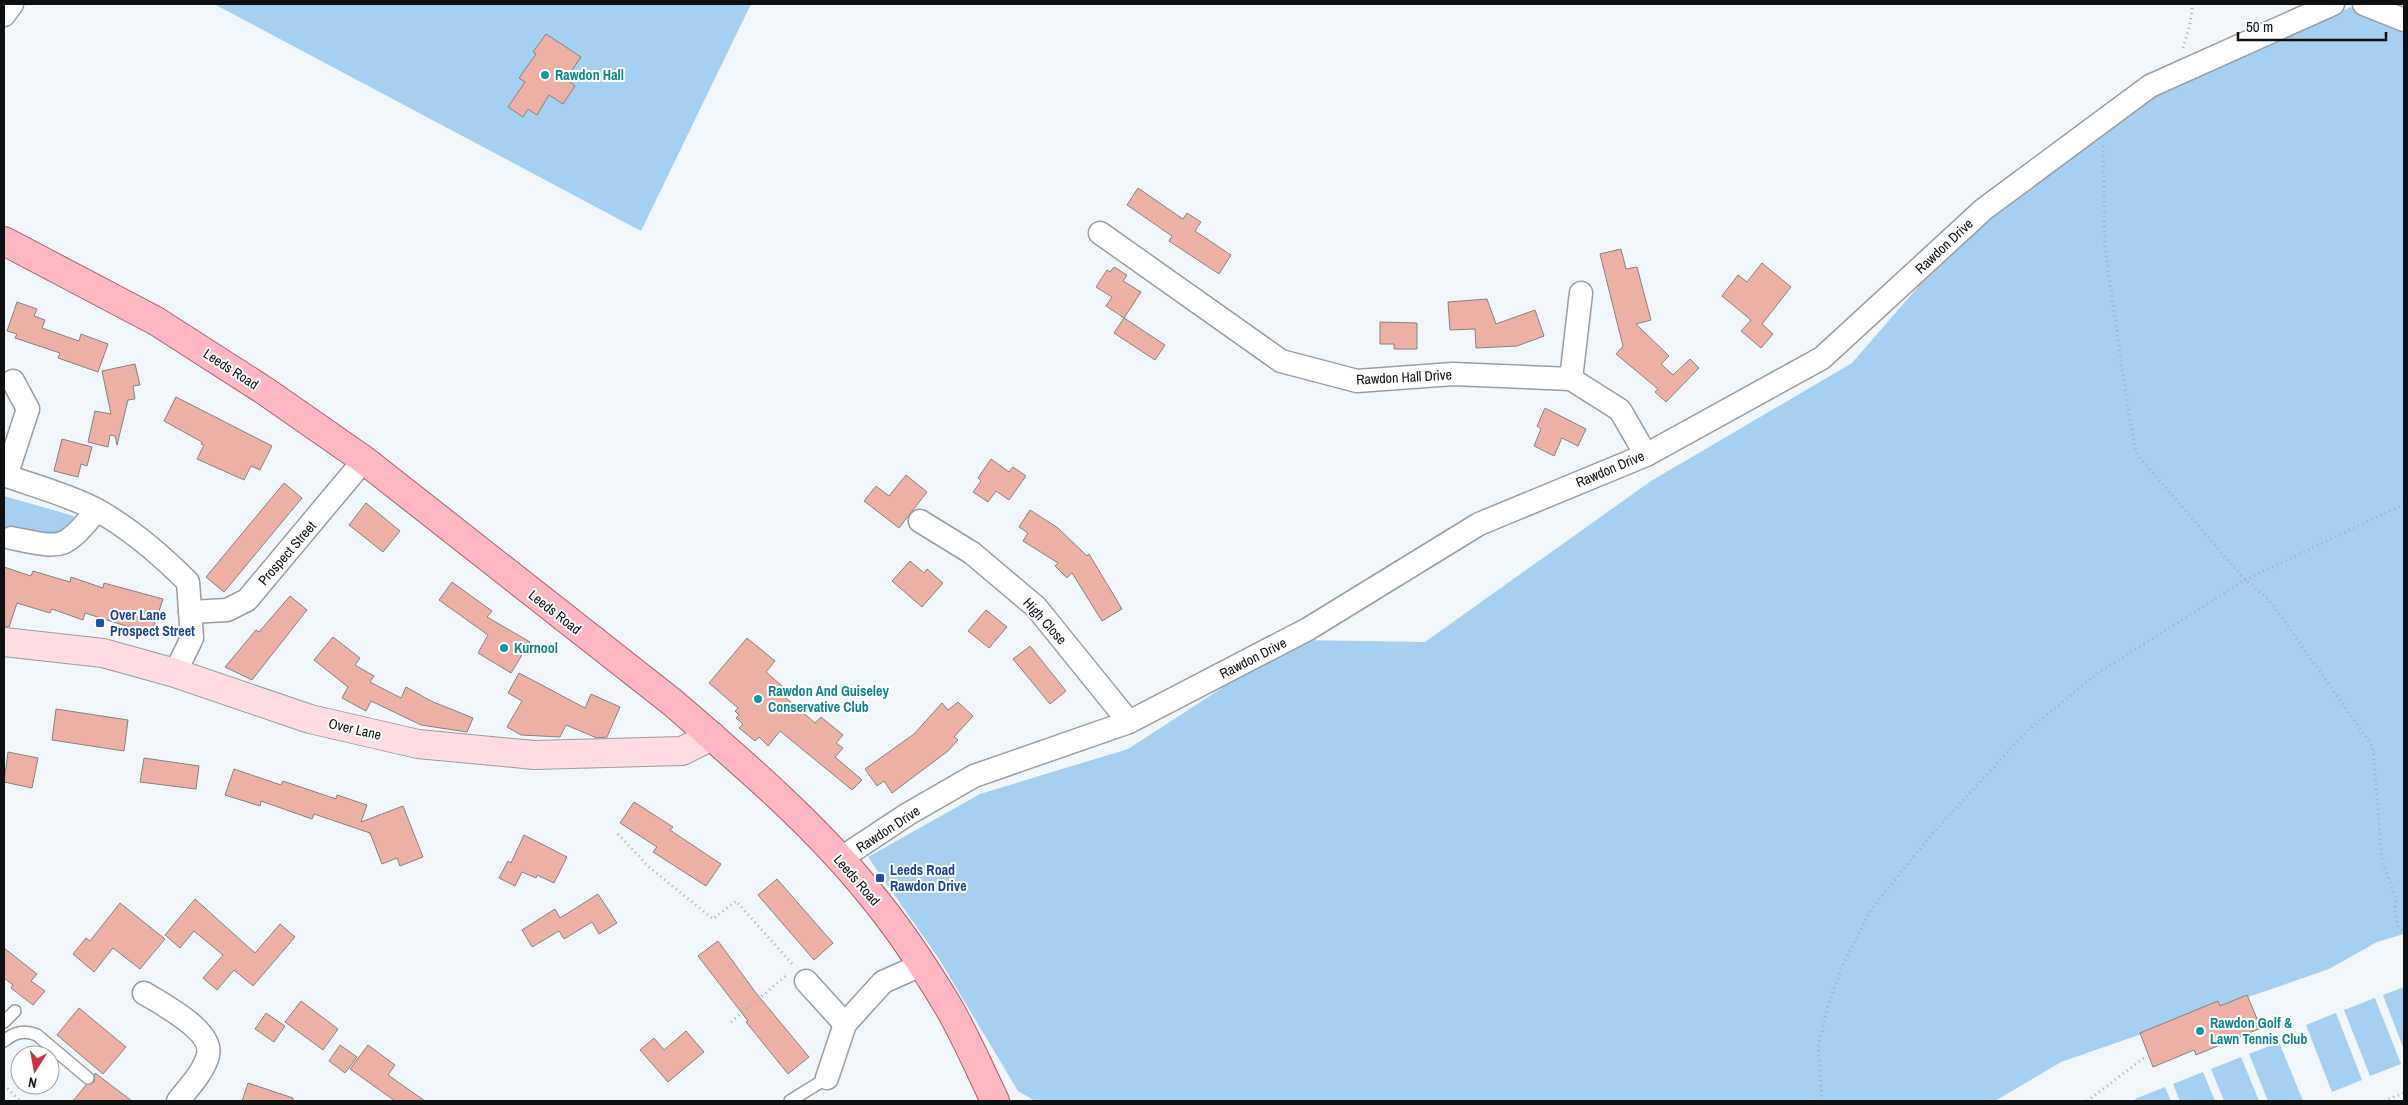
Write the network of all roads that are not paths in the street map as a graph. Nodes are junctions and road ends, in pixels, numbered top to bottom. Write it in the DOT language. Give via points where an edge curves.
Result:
graph roads {
  1 [pos="12,4"];
  2 [pos="2333,4"];
  3 [pos="2364,4"];
  4 [pos="4,15"];
  5 [pos="2404,20"];
  6 [pos="1100,233"];
  7 [pos="4,241"];
  8 [pos="1581,293"];
  9 [pos="1571,379"];
  10 [pos="13,381"];
  11 [pos="1646,455"];
  12 [pos="364,460"];
  13 [pos="5,476"];
  14 [pos="97,510"];
  15 [pos="920,521"];
  16 [pos="11,538"];
  17 [pos="190,612"];
  18 [pos="4,642"];
  19 [pos="175,673"];
  20 [pos="1129,722"];
  21 [pos="712,736"];
  22 [pos="840,859"];
  23 [pos="921,965"];
  24 [pos="801,974"];
  25 [pos="144,993"];
  26 [pos="14,1011"];
  27 [pos="4,1022"];
  28 [pos="845,1024"];
  29 [pos="4,1041"];
  30 [pos="88,1078"];
  31 [pos="827,1078"];
  32 [pos="178,1101"];
  33 [pos="790,1101"];
  34 [pos="995,1101"];
  1 -- 4 [label="street"];
  2 -- 11 [label="street, Rawdon Drive" via="2150,86 1984,209 1822,358"];
  3 -- 5 [label="street"];
  6 -- 9 [label="street, Rawdon Hall Drive" via="1282,361 1357,381 1453,374"];
  7 -- 12 [label="main road, Leeds Road" via="156,321"];
  8 -- 9 [label="street"];
  9 -- 11 [label="street, Rawdon Hall Drive" via="1620,410"];
  10 -- 13 [label="street" via="28,409"];
  11 -- 20 [label="street, Rawdon Drive" via="1479,524 1308,629"];
  12 -- 17 [label="street, Prospect Street" via="247,600 227,610"];
  12 -- 21 [label="main road, Leeds Road"];
  13 -- 14 [label="street"];
  14 -- 16 [label="street" via="72,538 61,545"];
  14 -- 17 [label="street" via="155,551 188,582"];
  15 -- 20 [label="street, High Close" via="972,553 1036,607"];
  17 -- 19 [label="street" via="192,638"];
  18 -- 19 [label="street, Over Lane" via="103,653"];
  19 -- 21 [label="street, Over Lane" via="310,719 418,744 544,755 682,751"];
  20 -- 22 [label="street, Rawdon Drive" via="974,776"];
  21 -- 22 [label="main road, Leeds Road"];
  22 -- 23 [label="main road, Leeds Road" via="868,891"];
  23 -- 28 [label="street" via="883,982"];
  23 -- 34 [label="main road, Leeds Road" via="948,1007"];
  24 -- 28 [label="street"];
  25 -- 32 [label="street" via="199,1031 210,1047 203,1067"];
  26 -- 27 [label="lane"];
  28 -- 31 [label="street"];
  29 -- 30 [label="lane" via="20,1032 37,1035"];
  31 -- 33 [label="lane"];
}
